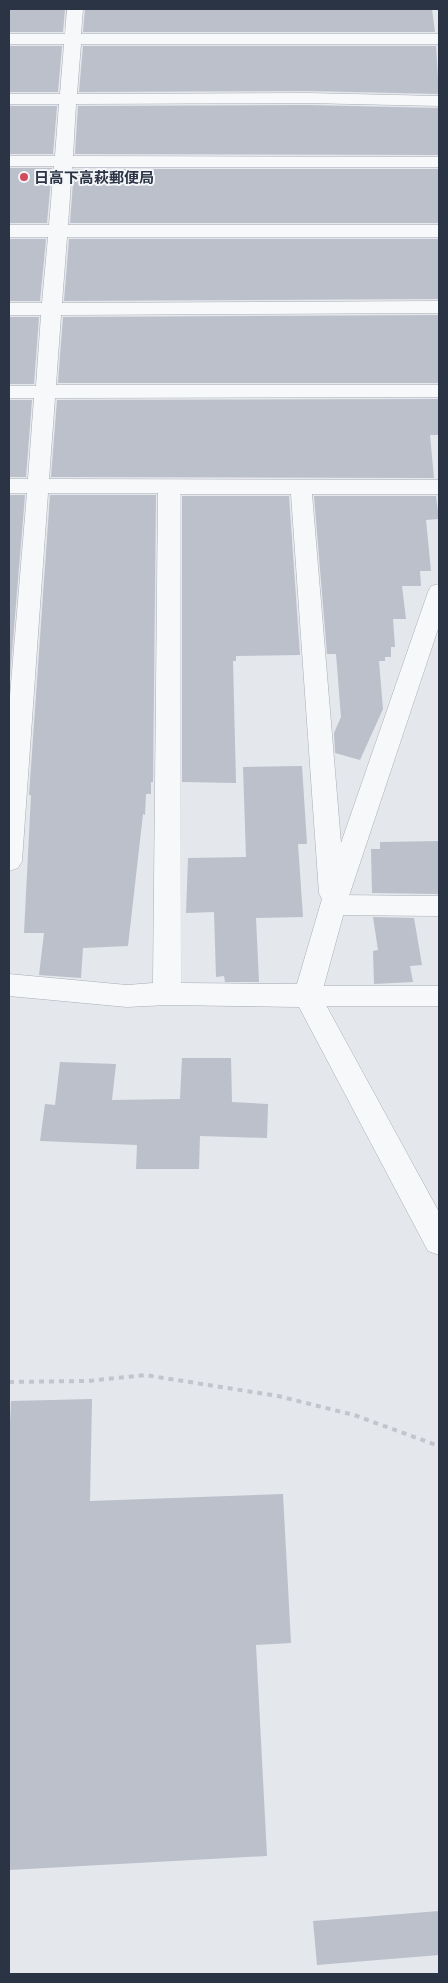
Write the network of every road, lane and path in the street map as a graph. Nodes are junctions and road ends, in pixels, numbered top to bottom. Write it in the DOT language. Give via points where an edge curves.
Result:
graph roads {
  1 [pos="75,9"];
  2 [pos="9,39"];
  3 [pos="72,39"];
  4 [pos="439,39"];
  5 [pos="9,99"];
  6 [pos="68,99"];
  7 [pos="439,100"];
  8 [pos="9,162"];
  9 [pos="63,162"];
  10 [pos="439,162"];
  11 [pos="9,231"];
  12 [pos="58,231"];
  13 [pos="439,231"];
  14 [pos="439,307"];
  15 [pos="9,309"];
  16 [pos="52,309"];
  17 [pos="439,391"];
  18 [pos="9,392"];
  19 [pos="46,392"];
  20 [pos="9,486"];
  21 [pos="39,486"];
  22 [pos="169,486"];
  23 [pos="301,486"];
  24 [pos="439,486"];
  25 [pos="439,592"];
  26 [pos="9,860"];
  27 [pos="333,905"];
  28 [pos="439,906"];
  29 [pos="9,985"];
  30 [pos="167,994"];
  31 [pos="307,996"];
  32 [pos="439,996"];
  33 [pos="439,1241"];
  34 [pos="9,1382"];
  35 [pos="439,1446"];
  1 -- 3 [label="street"];
  2 -- 3 [label="street"];
  3 -- 4 [label="street"];
  3 -- 6 [label="street"];
  5 -- 6 [label="street"];
  6 -- 7 [label="street"];
  6 -- 9 [label="street"];
  8 -- 9 [label="street"];
  9 -- 10 [label="street"];
  9 -- 12 [label="street"];
  11 -- 12 [label="street"];
  12 -- 13 [label="street"];
  12 -- 16 [label="street"];
  14 -- 16 [label="street"];
  15 -- 16 [label="street"];
  16 -- 19 [label="street"];
  17 -- 19 [label="street"];
  18 -- 19 [label="street"];
  19 -- 21 [label="street"];
  20 -- 21 [label="street"];
  21 -- 22 [label="street"];
  21 -- 26 [label="street"];
  22 -- 23 [label="street"];
  22 -- 30 [label="street"];
  23 -- 24 [label="street"];
  23 -- 27 [label="street"];
  25 -- 27 [label="street"];
  27 -- 28 [label="lane"];
  27 -- 31 [label="street"];
  29 -- 30 [label="street" via="127,996"];
  30 -- 31 [label="street"];
  31 -- 32 [label="lane"];
  31 -- 33 [label="street"];
  34 -- 35 [label="path" via="145,1375 278,1396 354,1416"];
}
